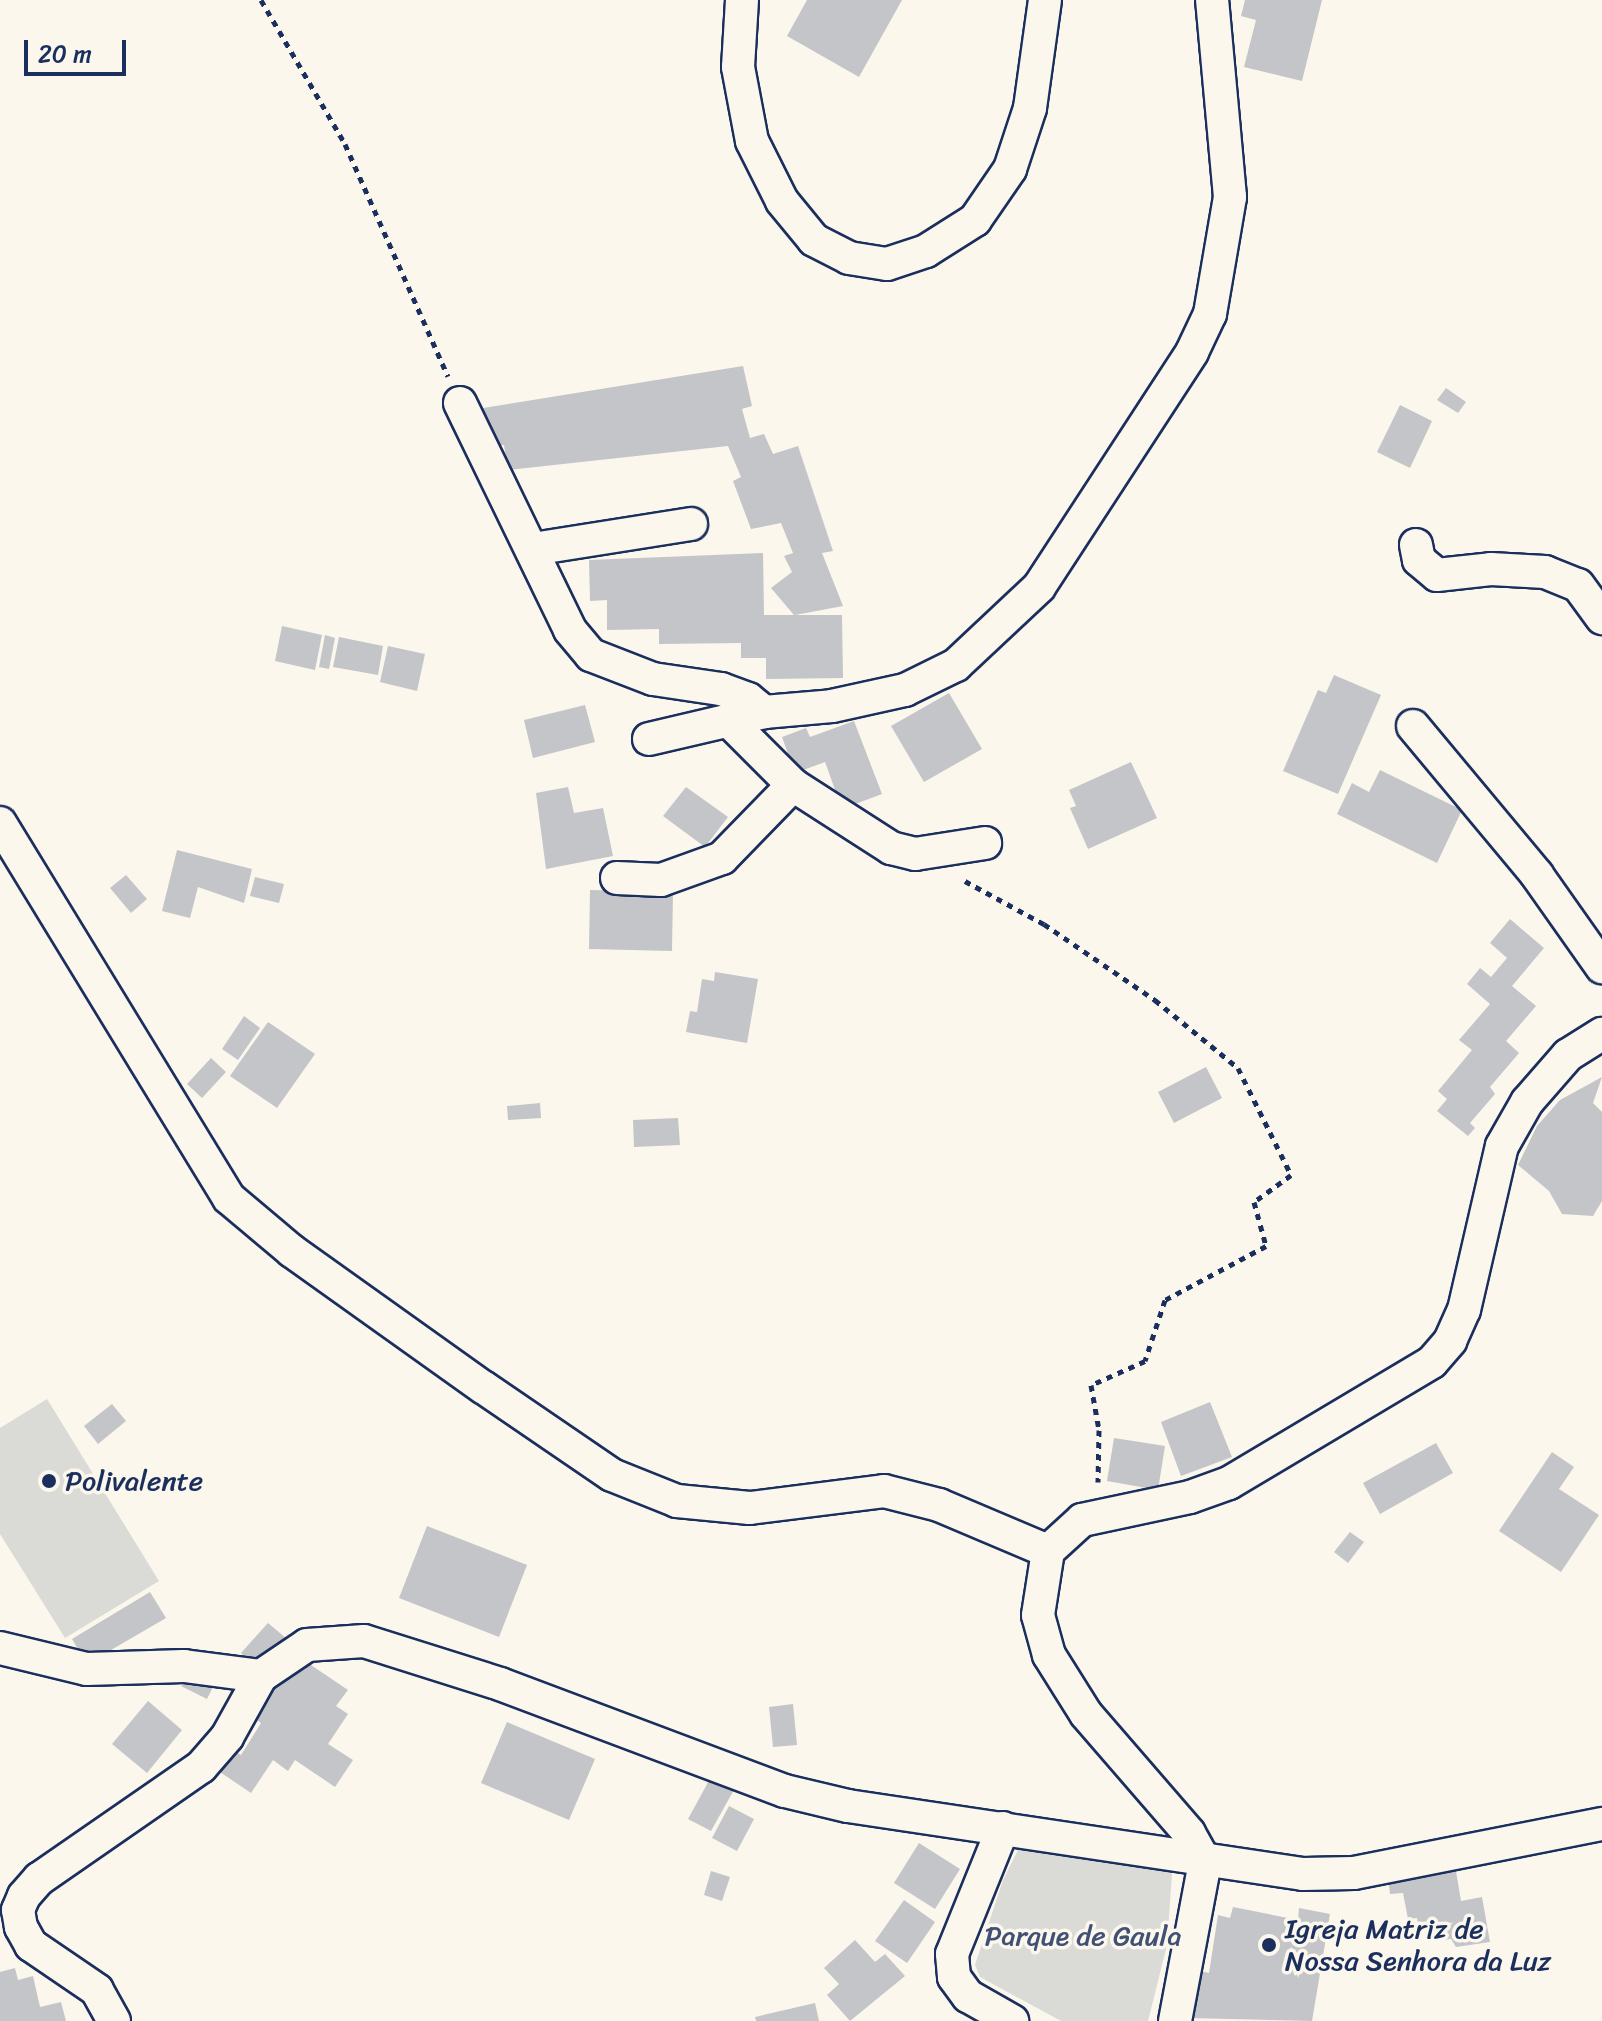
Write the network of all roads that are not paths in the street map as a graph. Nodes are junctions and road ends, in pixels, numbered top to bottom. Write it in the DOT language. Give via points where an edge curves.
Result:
graph roads {
  1 [pos="742,0"];
  2 [pos="1045,0"];
  3 [pos="1212,0"];
  4 [pos="460,403"];
  5 [pos="691,524"];
  6 [pos="1416,545"];
  7 [pos="533,549"];
  8 [pos="1602,618"];
  9 [pos="764,712"];
  10 [pos="730,722"];
  11 [pos="1413,726"];
  12 [pos="649,739"];
  13 [pos="793,785"];
  14 [pos="0,823"];
  15 [pos="985,843"];
  16 [pos="617,878"];
  17 [pos="1602,967"];
  18 [pos="1602,1034"];
  19 [pos="1048,1551"];
  20 [pos="0,1648"];
  21 [pos="261,1676"];
  22 [pos="1602,1824"];
  23 [pos="1003,1828"];
  24 [pos="1205,1862"];
  25 [pos="114,2021"];
  26 [pos="1012,2021"];
  27 [pos="1175,2021"];
  1 -- 2 [label="street" via="738,67 752,141 782,201 814,240 849,258 887,264 926,251 975,220 1010,169 1030,108"];
  3 -- 9 [label="street" via="1230,197 1219,278 1192,352 1039,587 956,665 905,690 832,706"];
  4 -- 7 [label="street"];
  5 -- 7 [label="street"];
  6 -- 8 [label="street" via="1419,560 1437,575 1545,572 1578,585"];
  7 -- 9 [label="street" via="570,630 591,655 653,679 721,689"];
  9 -- 10 [label="street"];
  10 -- 12 [label="street"];
  10 -- 13 [label="street"];
  11 -- 17 [label="street" via="1528,864"];
  13 -- 15 [label="street" via="861,831 915,854"];
  13 -- 16 [label="street" via="722,858 661,880"];
  14 -- 19 [label="street" via="229,1198 292,1251 483,1387 612,1475 677,1501 750,1508 884,1491 939,1505"];
  18 -- 19 [label="street" via="1568,1055 1527,1102 1502,1146 1464,1310 1450,1341 1432,1362 1229,1483 1190,1497 1082,1520"];
  19 -- 24 [label="street" via="1038,1615 1049,1655 1086,1714 1189,1833"];
  20 -- 21 [label="street" via="87,1669 184,1666"];
  21 -- 23 [label="street" via="307,1645 364,1641 500,1684 785,1791 848,1806"];
  21 -- 25 [label="street" via="227,1737 201,1767 39,1879 18,1910 31,1945 97,1990"];
  22 -- 24 [label="street" via="1580,1824 1354,1873 1303,1874"];
  23 -- 24 [label="street"];
  23 -- 26 [label="street" via="952,1954 954,1977 968,1996"];
  24 -- 27 [label="street"];
}
